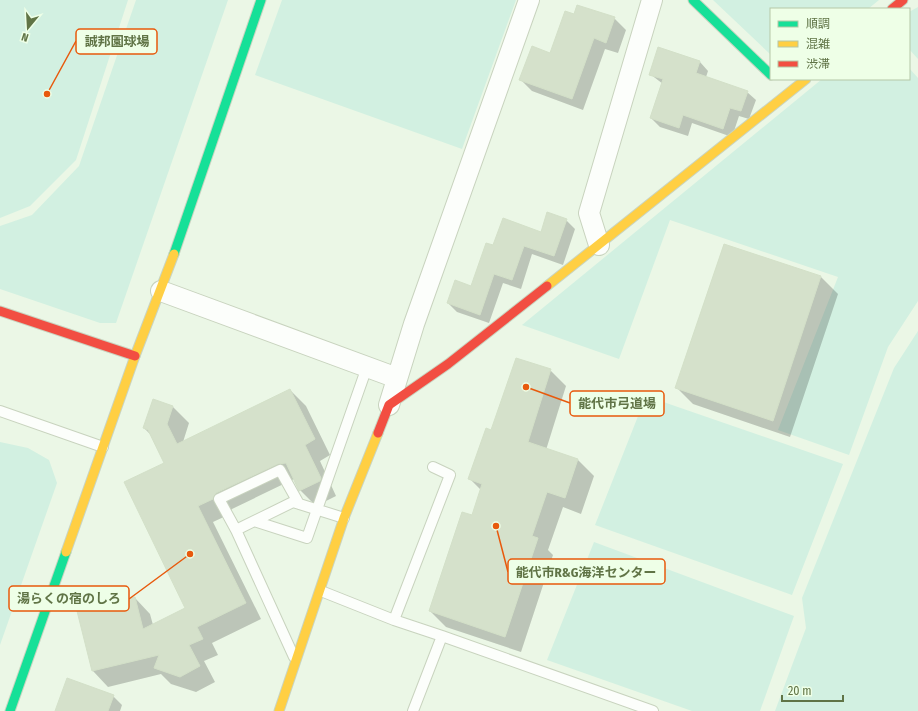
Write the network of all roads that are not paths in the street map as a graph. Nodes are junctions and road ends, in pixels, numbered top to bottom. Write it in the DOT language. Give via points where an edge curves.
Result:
graph roads {
  1 [pos="261,0"];
  2 [pos="529,0"];
  3 [pos="652,0"];
  4 [pos="693,0"];
  5 [pos="903,0"];
  6 [pos="893,8"];
  7 [pos="770,74"];
  8 [pos="777,80"];
  9 [pos="805,80"];
  10 [pos="792,91"];
  11 [pos="599,245"];
  12 [pos="161,291"];
  13 [pos="0,311"];
  14 [pos="135,356"];
  15 [pos="367,367"];
  16 [pos="397,378"];
  17 [pos="389,405"];
  18 [pos="0,411"];
  19 [pos="103,446"];
  20 [pos="433,467"];
  21 [pos="299,504"];
  22 [pos="317,510"];
  23 [pos="344,518"];
  24 [pos="254,521"];
  25 [pos="236,530"];
  26 [pos="321,591"];
  27 [pos="394,620"];
  28 [pos="442,636"];
  29 [pos="297,663"];
  30 [pos="10,711"];
  31 [pos="279,711"];
  32 [pos="414,711"];
  33 [pos="653,711"];
  1 -- 12 [label="street"];
  2 -- 16 [label="street"];
  3 -- 11 [label="street" via="589,213"];
  4 -- 7 [label="street"];
  5 -- 6 [label="street"];
  8 -- 10 [label="street"];
  9 -- 10 [label="street"];
  10 -- 11 [label="street"];
  11 -- 17 [label="street" via="448,364"];
  12 -- 14 [label="street"];
  12 -- 15 [label="street"];
  13 -- 14 [label="street"];
  14 -- 19 [label="street"];
  15 -- 16 [label="street"];
  15 -- 22 [label="lane"];
  16 -- 17 [label="street"];
  17 -- 23 [label="street"];
  18 -- 19 [label="lane"];
  19 -- 30 [label="street"];
  20 -- 27 [label="lane" via="450,475"];
  21 -- 22 [label="lane"];
  21 -- 24 [label="lane" via="293,502"];
  21 -- 25 [label="lane" via="280,470 219,499"];
  22 -- 23 [label="lane"];
  22 -- 24 [label="lane" via="307,538"];
  23 -- 26 [label="street"];
  24 -- 25 [label="lane"];
  25 -- 29 [label="lane"];
  26 -- 27 [label="lane"];
  26 -- 29 [label="street"];
  27 -- 28 [label="lane"];
  28 -- 32 [label="lane"];
  28 -- 33 [label="lane"];
  29 -- 31 [label="street"];
}
